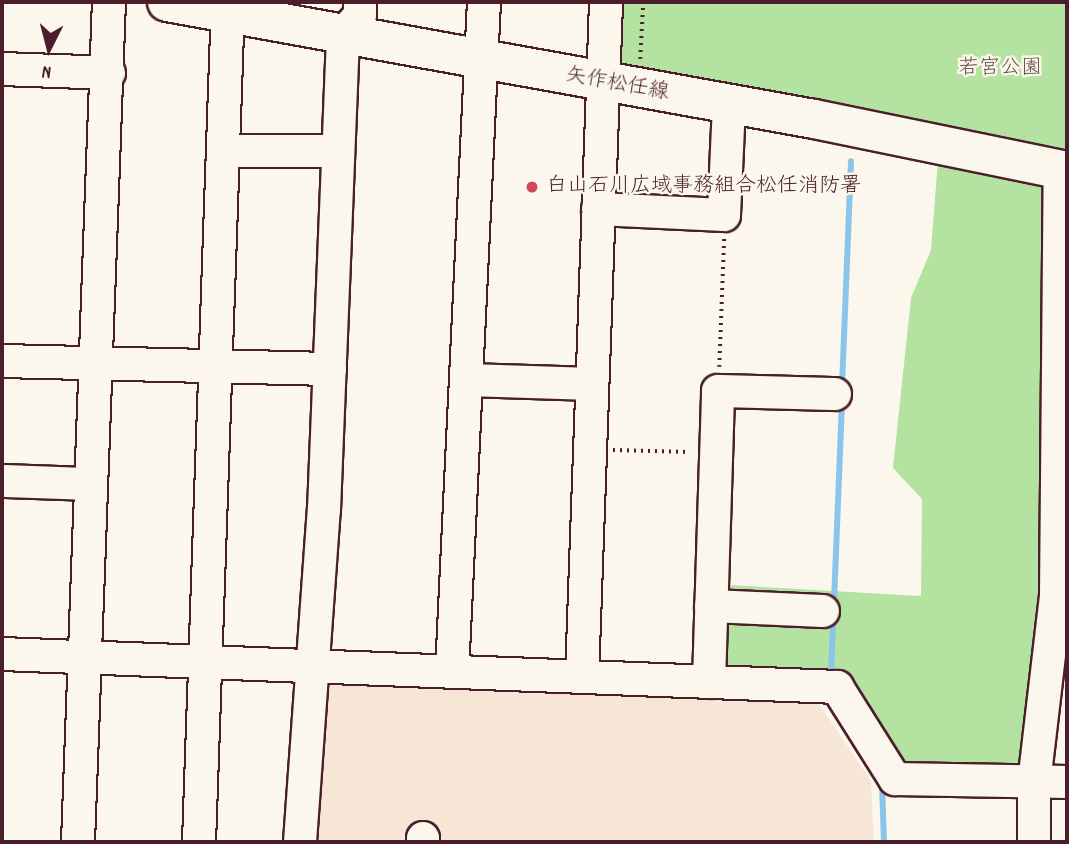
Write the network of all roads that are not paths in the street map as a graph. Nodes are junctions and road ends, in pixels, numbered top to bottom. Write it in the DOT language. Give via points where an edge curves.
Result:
graph roads {
  1 [pos="109,2"];
  2 [pos="167,2"];
  3 [pos="485,2"];
  4 [pos="606,2"];
  5 [pos="228,7"];
  6 [pos="351,18"];
  7 [pos="483,58"];
  8 [pos="2,69"];
  9 [pos="108,73"];
  10 [pos="619,86"];
  11 [pos="729,104"];
  12 [pos="224,151"];
  13 [pos="338,151"];
  14 [pos="1064,170"];
  15 [pos="598,209"];
  16 [pos="2,361"];
  17 [pos="94,362"];
  18 [pos="215,363"];
  19 [pos="330,369"];
  20 [pos="468,380"];
  21 [pos="592,384"];
  22 [pos="835,394"];
  23 [pos="2,481"];
  24 [pos="90,484"];
  25 [pos="711,606"];
  26 [pos="823,611"];
  27 [pos="2,654"];
  28 [pos="83,656"];
  29 [pos="206,663"];
  30 [pos="311,667"];
  31 [pos="452,672"];
  32 [pos="582,677"];
  33 [pos="709,682"];
  34 [pos="1067,782"];
  35 [pos="1034,783"];
  36 [pos="78,842"];
  37 [pos="199,842"];
  38 [pos="300,842"];
  39 [pos="1034,842"];
  1 -- 9 [label="street"];
  2 -- 5 [label="main road, 矢作松任線"];
  3 -- 7 [label="street"];
  4 -- 10 [label="street"];
  5 -- 6 [label="main road, 矢作松任線"];
  5 -- 12 [label="street"];
  6 -- 7 [label="main road, 矢作松任線"];
  6 -- 13 [label="street"];
  7 -- 10 [label="main road, 矢作松任線"];
  7 -- 20 [label="street"];
  8 -- 9 [label="street"];
  9 -- 17 [label="street"];
  10 -- 11 [label="main road, 矢作松任線"];
  10 -- 15 [label="street"];
  11 -- 14 [label="main road, 矢作松任線"];
  11 -- 15 [label="street" via="724,215"];
  12 -- 13 [label="street"];
  12 -- 18 [label="street"];
  13 -- 19 [label="street"];
  14 -- 35 [label="street" via="1056,596"];
  15 -- 21 [label="street"];
  16 -- 17 [label="street"];
  17 -- 18 [label="street"];
  17 -- 24 [label="street"];
  18 -- 19 [label="street"];
  18 -- 29 [label="street"];
  19 -- 30 [label="street"];
  20 -- 21 [label="street"];
  20 -- 31 [label="street"];
  21 -- 32 [label="street"];
  22 -- 25 [label="street" via="718,391"];
  23 -- 24 [label="street"];
  24 -- 28 [label="street"];
  25 -- 26 [label="street"];
  25 -- 33 [label="street"];
  27 -- 28 [label="street"];
  28 -- 29 [label="street"];
  28 -- 36 [label="street"];
  29 -- 30 [label="street"];
  29 -- 37 [label="street"];
  30 -- 31 [label="street"];
  30 -- 38 [label="street"];
  31 -- 32 [label="street"];
  32 -- 33 [label="street"];
  33 -- 35 [label="street" via="837,687 895,779"];
  34 -- 35 [label="street"];
  35 -- 39 [label="street"];
}
